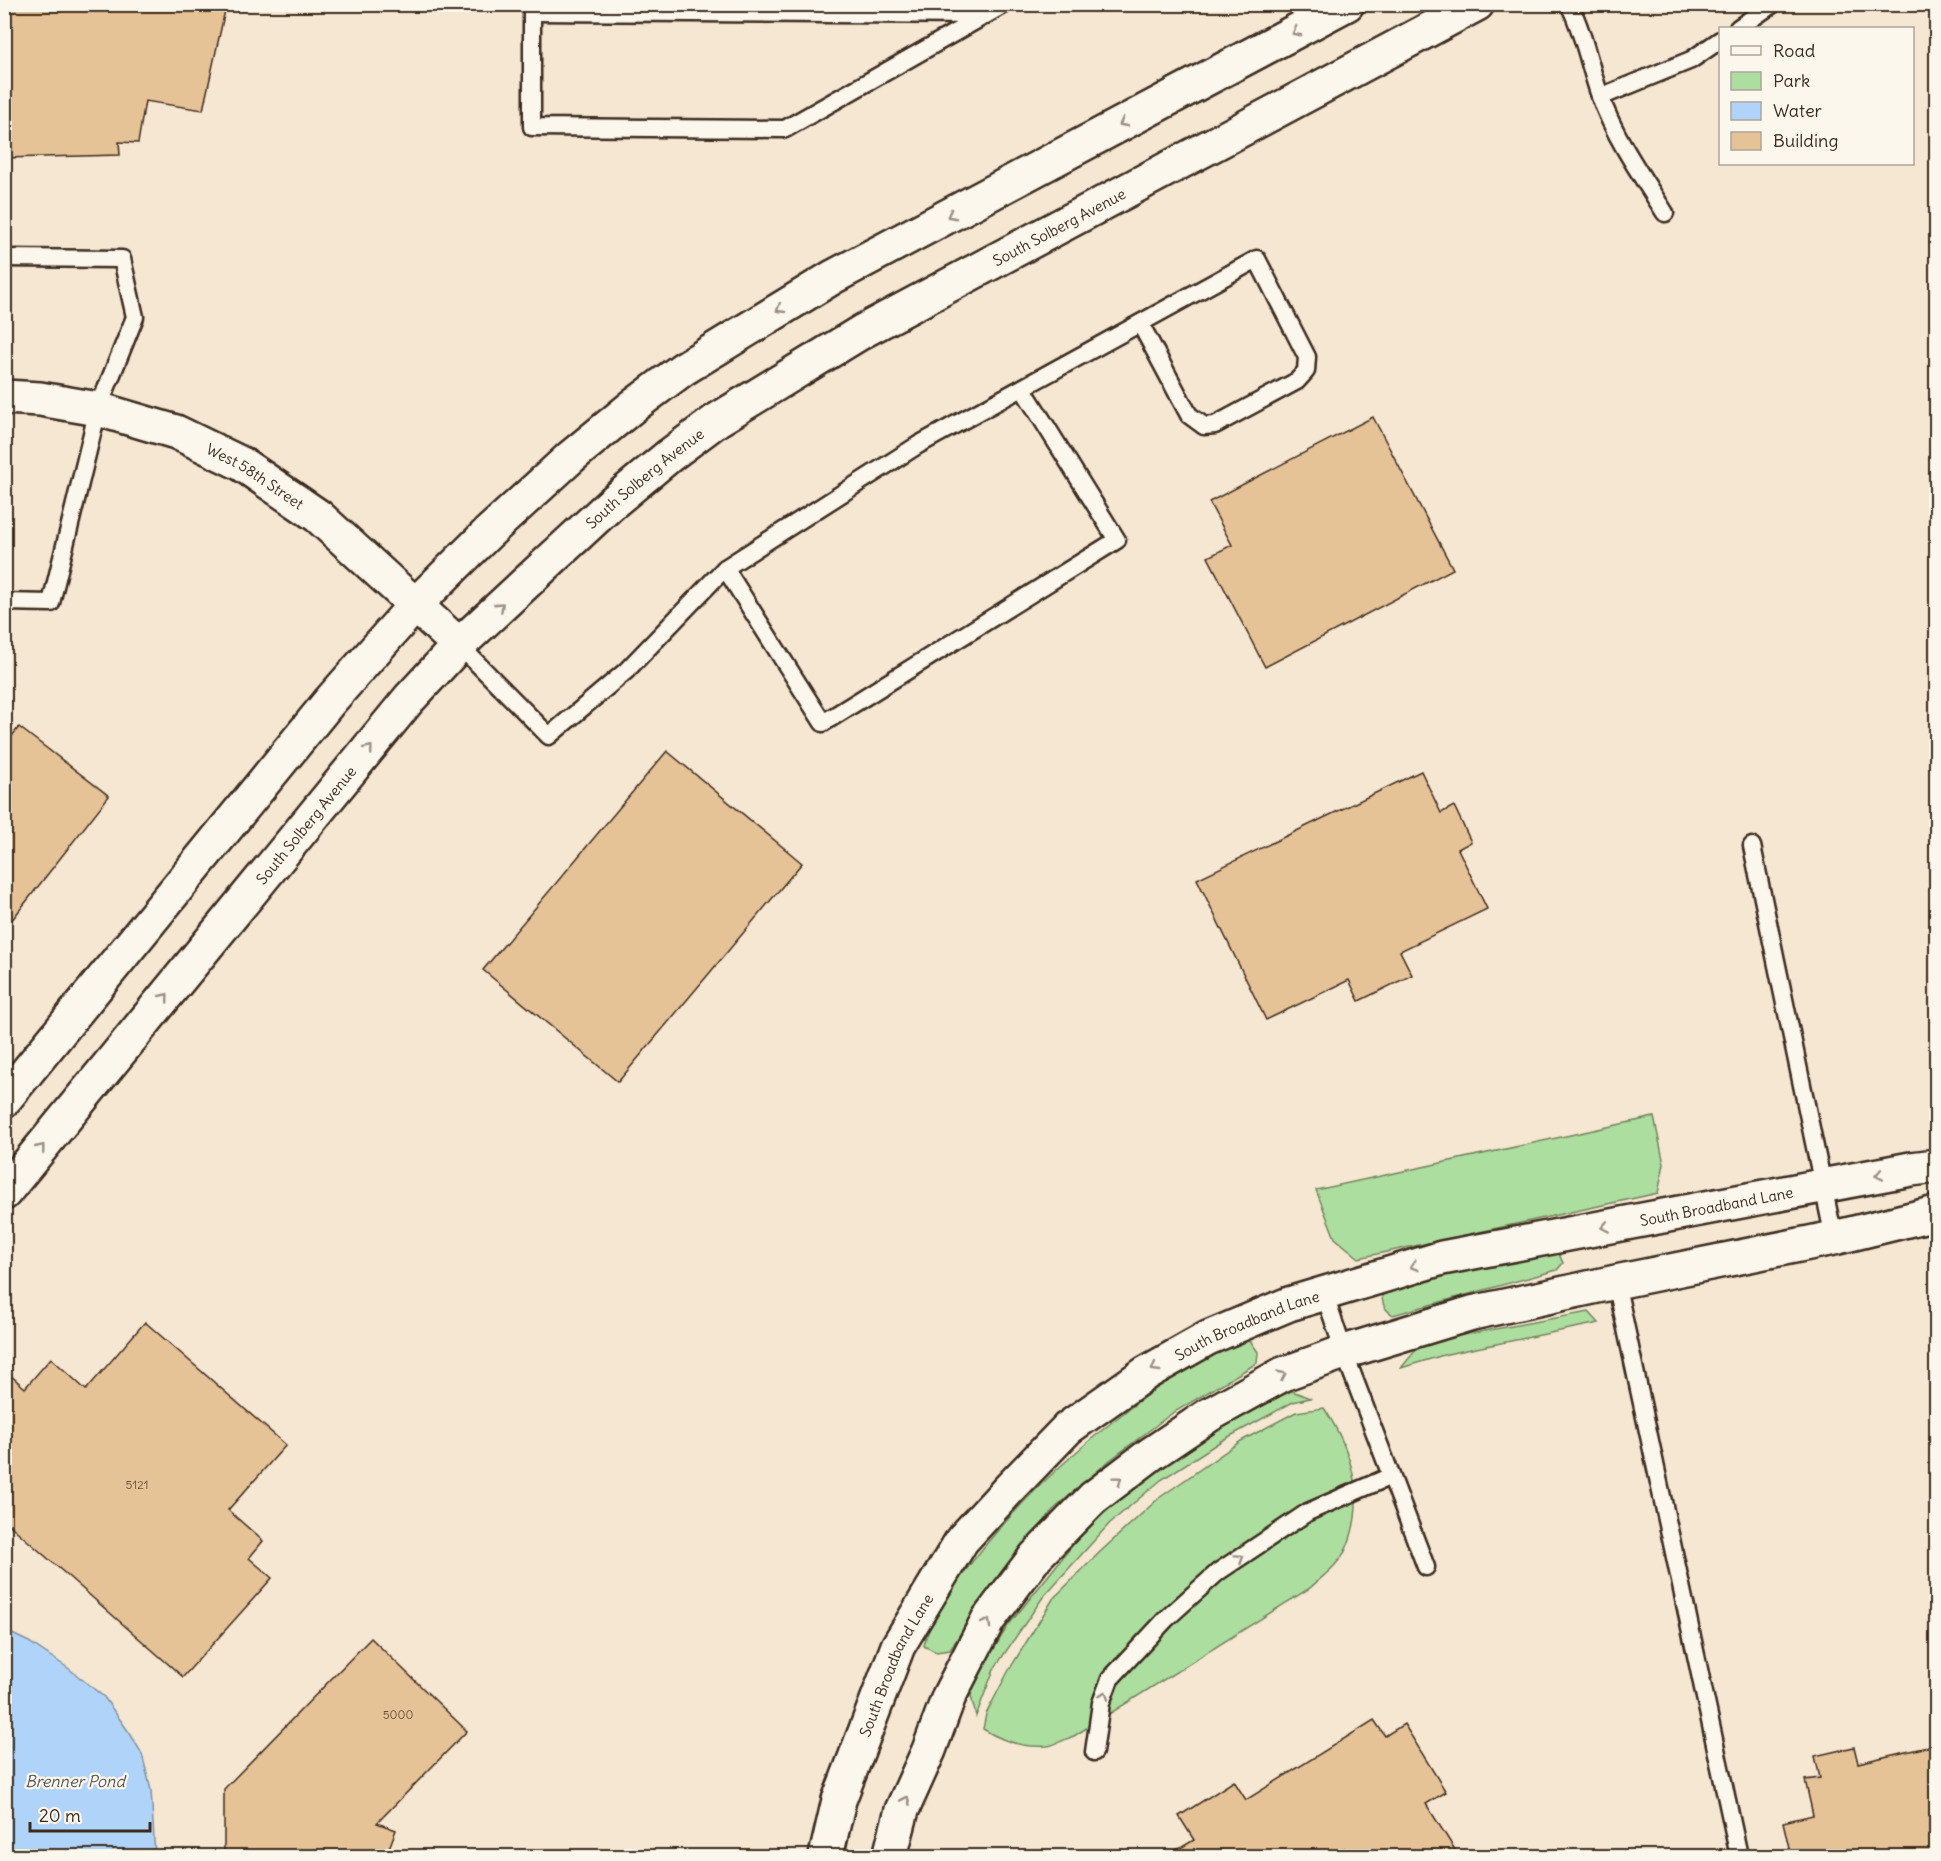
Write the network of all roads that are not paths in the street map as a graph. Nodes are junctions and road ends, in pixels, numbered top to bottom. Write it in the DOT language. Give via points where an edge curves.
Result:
graph roads {
  1 [pos="1005,4"];
  2 [pos="1347,4"];
  3 [pos="1477,4"];
  4 [pos="1569,4"];
  5 [pos="1773,4"];
  6 [pos="532,8"];
  7 [pos="986,15"];
  8 [pos="1739,27"];
  9 [pos="1719,41"];
  10 [pos="1600,97"];
  11 [pos="1665,213"];
  12 [pos="4,258"];
  13 [pos="1140,323"];
  14 [pos="1023,389"];
  15 [pos="4,397"];
  16 [pos="98,409"];
  17 [pos="725,568"];
  18 [pos="4,602"];
  19 [pos="415,605"];
  20 [pos="459,645"];
  21 [pos="1752,846"];
  22 [pos="4,1100"];
  23 [pos="1936,1167"];
  24 [pos="1823,1186"];
  25 [pos="4,1193"];
  26 [pos="1936,1213"];
  27 [pos="1834,1238"];
  28 [pos="1616,1282"];
  29 [pos="1324,1293"];
  30 [pos="1344,1352"];
  31 [pos="1391,1476"];
  32 [pos="1426,1567"];
  33 [pos="1094,1752"];
  34 [pos="826,1857"];
  35 [pos="890,1857"];
  36 [pos="1739,1857"];
  1 -- 7 [label="lane"];
  2 -- 19 [label="street, one-way" via="833,277 682,369 571,457"];
  20 -- 3 [label="street, South Solberg Avenue, one-way" via="612,503 717,420 774,384 863,331"];
  4 -- 10 [label="lane" via="1578,21"];
  5 -- 8 [label="lane"];
  6 -- 7 [label="lane"];
  6 -- 7 [label="lane" via="532,127 543,128 785,129"];
  9 -- 10 [label="lane" via="1691,60"];
  10 -- 11 [label="lane" via="1621,143"];
  12 -- 16 [label="lane" via="122,259 135,317"];
  13 -- 13 [label="lane" via="1189,415 1204,426 1215,425 1297,381 1306,371 1307,357 1257,259"];
  13 -- 14 [label="lane"];
  14 -- 17 [label="lane" via="918,445"];
  14 -- 17 [label="lane" via="1117,540 823,723"];
  15 -- 16 [label="street, West 58th Street"];
  16 -- 18 [label="lane" via="51,603"];
  16 -- 19 [label="street, West 58th Street" via="177,432 242,464 318,516"];
  17 -- 20 [label="lane" via="626,671 549,736"];
  19 -- 20 [label="street, West 58th Street"];
  19 -- 22 [label="street" via="330,701"];
  25 -- 20 [label="street, South Solberg Avenue, one-way" via="409,699"];
  21 -- 24 [label="lane"];
  23 -- 24 [label="street, South Broadband Lane, one-way"];
  24 -- 27 [label="lane"];
  24 -- 29 [label="street, South Broadband Lane, one-way" via="1442,1258"];
  26 -- 27 [label="street"];
  27 -- 28 [label="street"];
  28 -- 30 [label="street" via="1472,1313"];
  28 -- 36 [label="lane"];
  29 -- 30 [label="lane"];
  29 -- 34 [label="street, South Broadband Lane, one-way" via="1208,1338 1146,1373 1068,1428 962,1540 898,1646 839,1800"];
  30 -- 31 [label="lane"];
  35 -- 30 [label="street, one-way" via="902,1810 949,1696 988,1620 1036,1556 1094,1498 1209,1415 1283,1374"];
  31 -- 32 [label="lane"];
  33 -- 31 [label="lane, one-way" via="1101,1703 1110,1679 1166,1619 1218,1572 1308,1512"];
}
